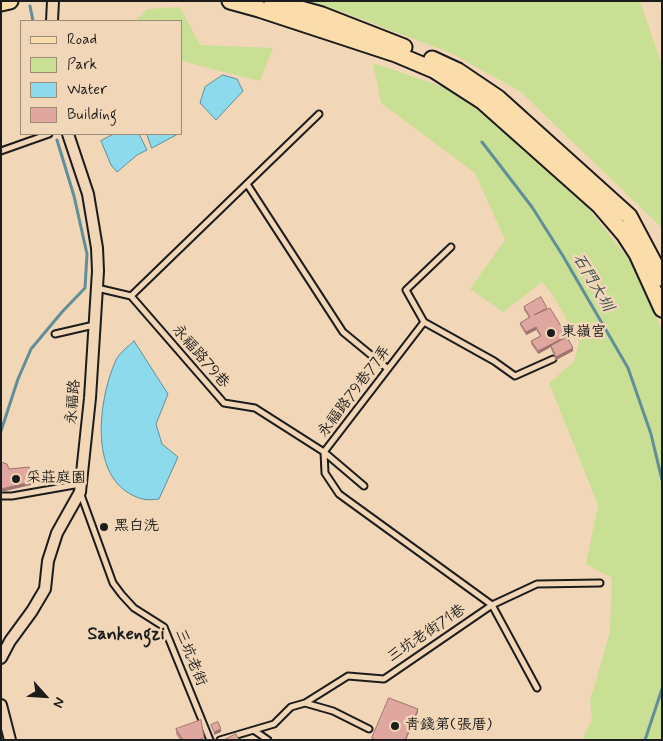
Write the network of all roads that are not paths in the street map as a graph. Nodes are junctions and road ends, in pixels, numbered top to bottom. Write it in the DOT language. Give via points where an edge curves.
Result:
graph roads {
  1 [pos="10,1"];
  2 [pos="54,1"];
  3 [pos="230,1"];
  4 [pos="272,1"];
  5 [pos="1,3"];
  6 [pos="52,20"];
  7 [pos="319,114"];
  8 [pos="46,135"];
  9 [pos="68,135"];
  10 [pos="1,151"];
  11 [pos="247,184"];
  12 [pos="451,247"];
  13 [pos="662,278"];
  14 [pos="97,287"];
  15 [pos="131,296"];
  16 [pos="662,308"];
  17 [pos="424,322"];
  18 [pos="94,325"];
  19 [pos="54,334"];
  20 [pos="554,359"];
  21 [pos="388,369"];
  22 [pos="324,452"];
  23 [pos="364,486"];
  24 [pos="80,488"];
  25 [pos="1,496"];
  26 [pos="600,583"];
  27 [pos="492,605"];
  28 [pos="1,658"];
  29 [pos="537,688"];
  30 [pos="305,703"];
  31 [pos="1,705"];
  32 [pos="369,728"];
  33 [pos="255,731"];
  34 [pos="10,740"];
  35 [pos="210,740"];
  36 [pos="220,740"];
  37 [pos="268,740"];
  1 -- 5 [label="main road"];
  2 -- 6 [label="street"];
  3 -- 16 [label="main road" via="396,54 434,70 482,101 600,206 637,254"];
  4 -- 13 [label="main road" via="322,15 402,46 458,71 498,98 629,216"];
  7 -- 11 [label="lane"];
  8 -- 10 [label="lane"];
  9 -- 14 [label="street, 永福路" via="88,194 98,248"];
  11 -- 15 [label="lane"];
  11 -- 21 [label="lane" via="343,332"];
  12 -- 17 [label="lane" via="406,290"];
  14 -- 15 [label="lane"];
  14 -- 18 [label="street, 永福路"];
  15 -- 22 [label="lane, 永福路79巷" via="224,404 255,408"];
  17 -- 20 [label="lane" via="515,376"];
  17 -- 21 [label="lane, 永福路79巷77弄"];
  18 -- 19 [label="lane"];
  18 -- 24 [label="street, 永福路"];
  21 -- 22 [label="lane, 永福路79巷77弄"];
  22 -- 23 [label="lane, 永福路79巷"];
  22 -- 27 [label="lane, 永福路79巷77弄" via="325,473 338,494"];
  24 -- 25 [label="lane"];
  24 -- 28 [label="street, 永福路" via="57,533 48,561 45,589"];
  24 -- 35 [label="lane, 三坑老街" via="114,583 134,608 164,627"];
  26 -- 27 [label="lane, 三坑老街71巷" via="537,584"];
  27 -- 29 [label="lane, 永福路79巷77弄"];
  27 -- 30 [label="lane, 三坑老街71巷" via="384,679 348,676"];
  30 -- 32 [label="lane" via="333,711"];
  30 -- 33 [label="lane, 三坑老街71巷" via="292,707 274,724"];
  31 -- 34 [label="street"];
  33 -- 36 [label="lane, 三坑老街71巷"];
  33 -- 37 [label="lane"];
}
